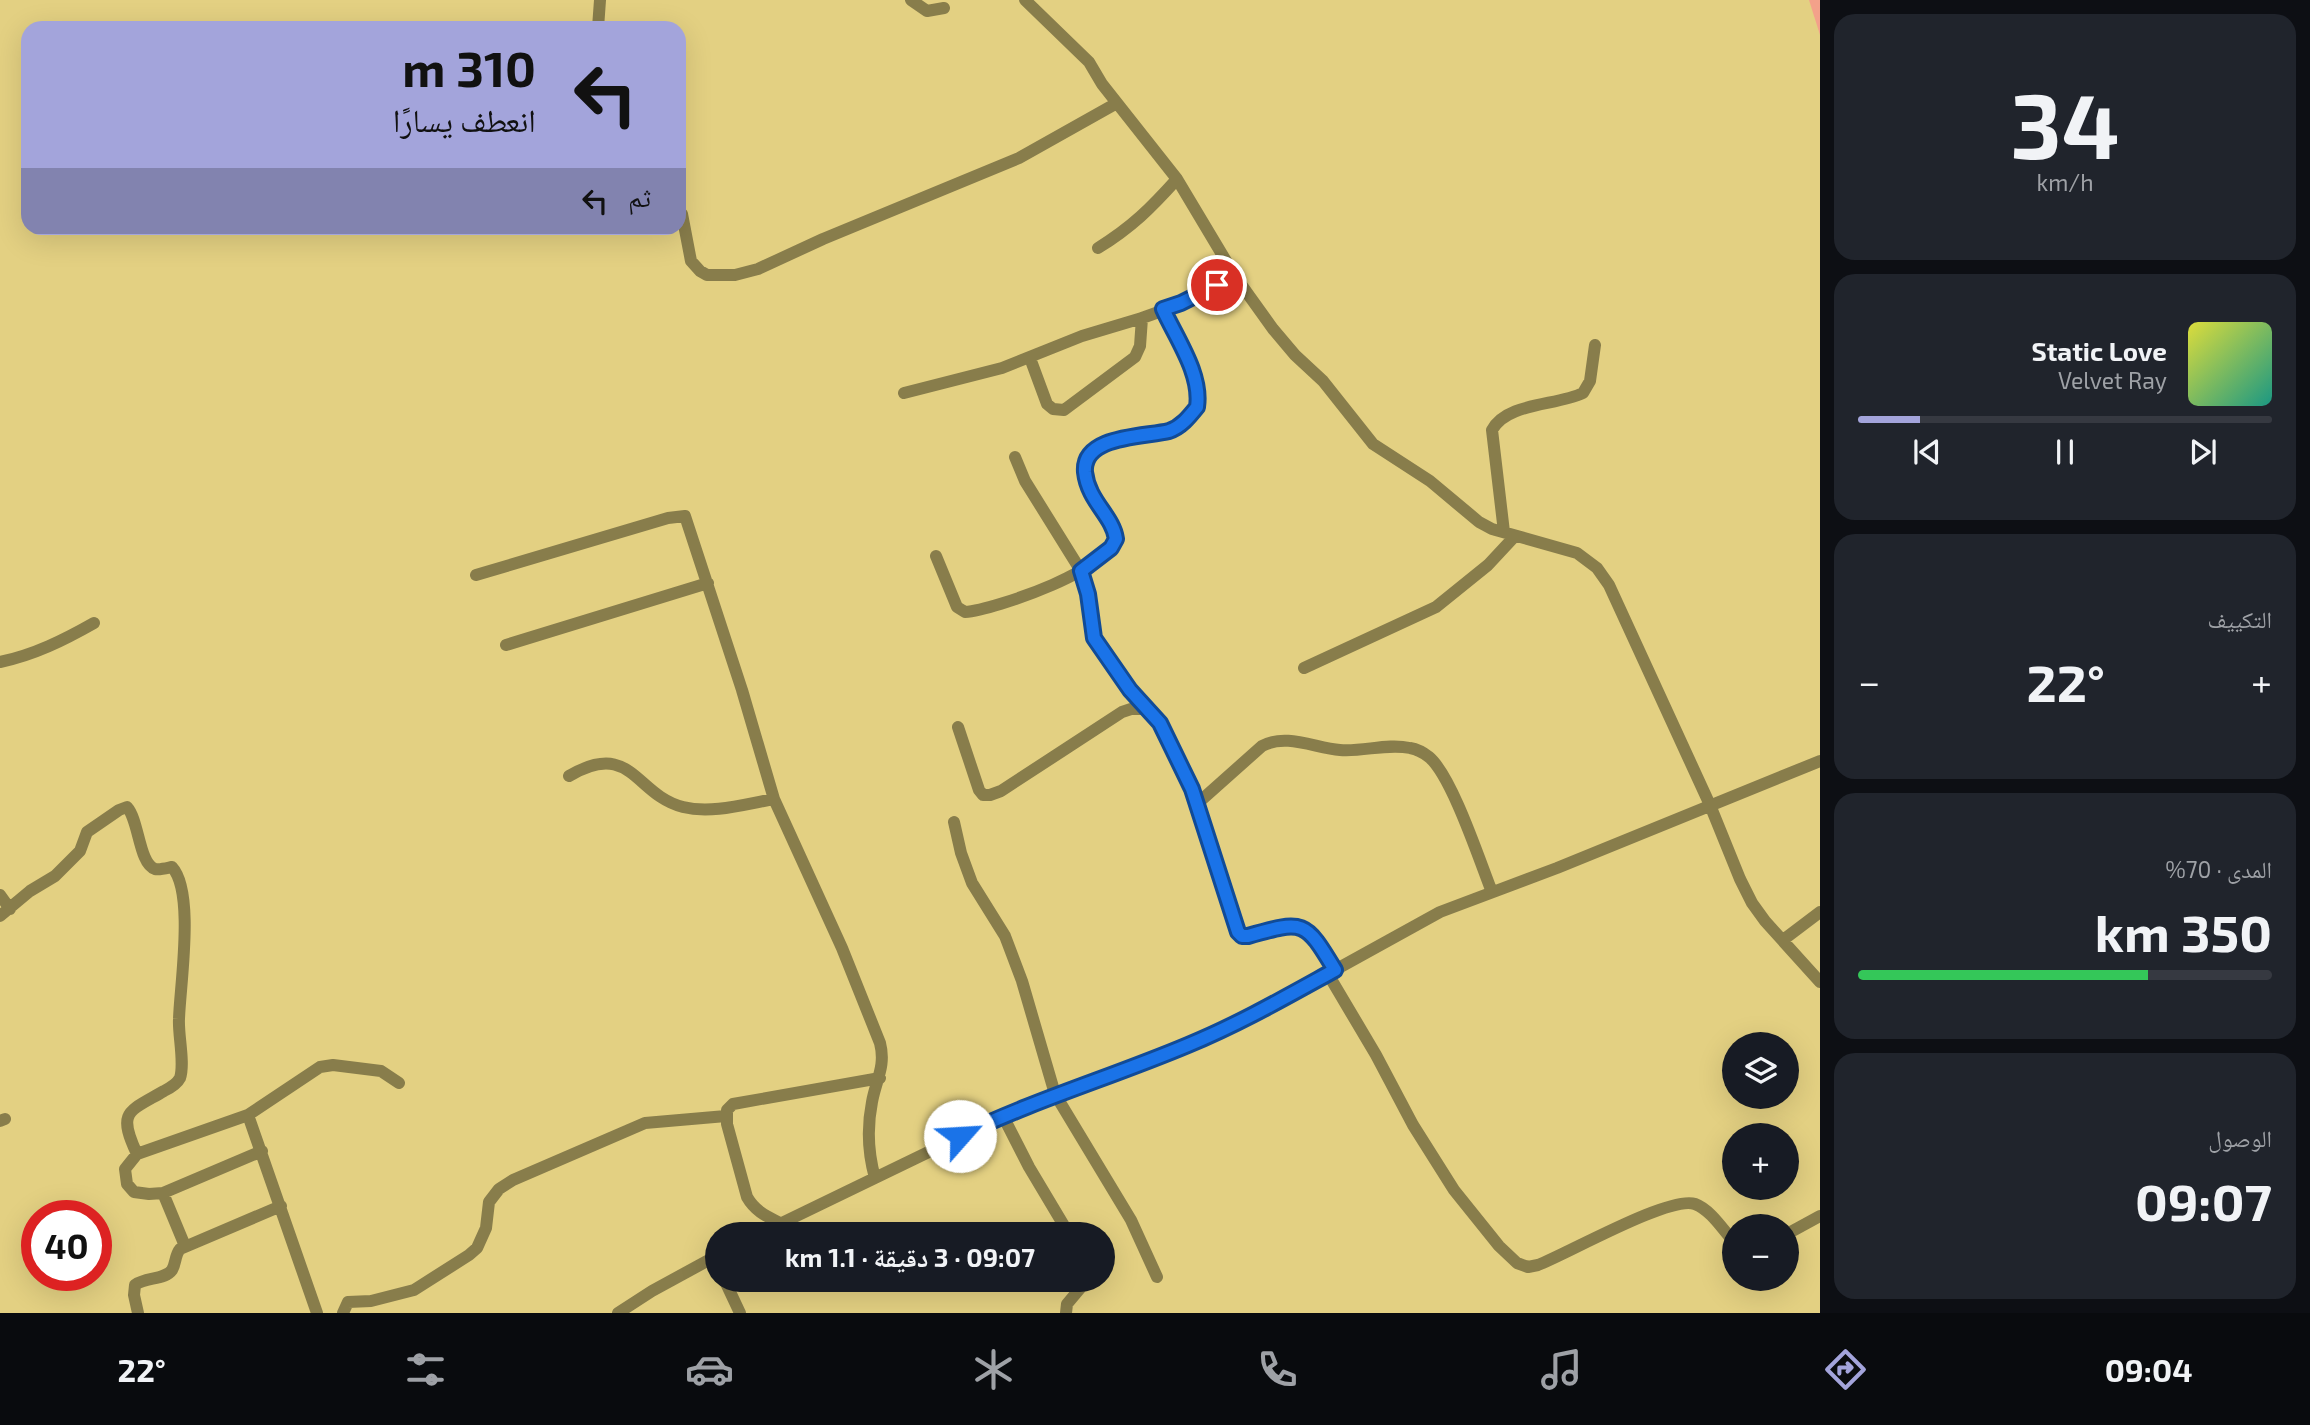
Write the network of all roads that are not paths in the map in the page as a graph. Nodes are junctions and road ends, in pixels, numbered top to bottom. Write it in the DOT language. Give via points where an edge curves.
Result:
graph roads {
  1 [pos="600,0"];
  2 [pos="911,0"];
  3 [pos="1025,0"];
  4 [pos="944,8"];
  5 [pos="598,21"];
  6 [pos="1117,103"];
  7 [pos="1177,178"];
  8 [pos="686,235"];
  9 [pos="1098,248"];
  10 [pos="1235,276"];
  11 [pos="1163,309"];
  12 [pos="1142,318"];
  13 [pos="1595,345"];
  14 [pos="1030,358"];
  15 [pos="904,393"];
  16 [pos="1015,457"];
  17 [pos="1510,534"];
  18 [pos="936,555"];
  19 [pos="1081,571"];
  20 [pos="476,575"];
  21 [pos="708,583"];
  22 [pos="94,623"];
  23 [pos="506,645"];
  24 [pos="0,662"];
  25 [pos="1304,668"];
  26 [pos="1146,709"];
  27 [pos="958,727"];
  28 [pos="1820,761"];
  29 [pos="569,776"];
  30 [pos="774,799"];
  31 [pos="1198,803"];
  32 [pos="1710,805"];
  33 [pos="954,822"];
  34 [pos="1492,892"];
  35 [pos="0,895"];
  36 [pos="5,912"];
  37 [pos="1820,912"];
  38 [pos="1783,940"];
  39 [pos="1331,972"];
  40 [pos="1820,982"];
  41 [pos="880,1078"];
  42 [pos="399,1083"];
  43 [pos="1055,1094"];
  44 [pos="248,1115"];
  45 [pos="726,1116"];
  46 [pos="1003,1116"];
  47 [pos="262,1151"];
  48 [pos="137,1154"];
  49 [pos="875,1178"];
  50 [pos="163,1193"];
  51 [pos="281,1206"];
  52 [pos="1820,1216"];
  53 [pos="778,1222"];
  54 [pos="782,1222"];
  55 [pos="1062,1222"];
  56 [pos="1799,1227"];
  57 [pos="1722,1228"];
  58 [pos="185,1246"];
  59 [pos="705,1264"];
  60 [pos="1157,1277"];
  61 [pos="730,1292"];
  62 [pos="1077,1292"];
  63 [pos="138,1313"];
  64 [pos="317,1313"];
  65 [pos="342,1313"];
  66 [pos="618,1313"];
  67 [pos="740,1313"];
  68 [pos="1066,1313"];
  1 -- 5 [label="street"];
  2 -- 4 [label="street" via="927,11"];
  3 -- 6 [label="street" via="1077,48"];
  6 -- 7 [label="street"];
  6 -- 8 [label="street" via="1019,158 758,270 707,275 691,261"];
  7 -- 9 [label="street" via="1129,228"];
  7 -- 10 [label="street"];
  10 -- 11 [label="street"];
  10 -- 17 [label="street" via="1285,344 1323,381 1373,443 1430,481 1479,522"];
  11 -- 12 [label="street"];
  11 -- 19 [label="street" via="1191,368 1197,407 1185,422 1170,430 1131,436 1090,453 1085,463 1088,485 1116,539"];
  12 -- 14 [label="street"];
  12 -- 14 [label="street" via="1135,357 1063,410 1053,410 1047,404"];
  13 -- 17 [label="street" via="1590,381 1583,393 1522,410 1492,430"];
  14 -- 15 [label="street"];
  16 -- 19 [label="street"];
  17 -- 25 [label="street" via="1488,565 1436,607"];
  17 -- 32 [label="street" via="1562,547 1597,568 1609,585"];
  18 -- 19 [label="street" via="957,607 965,612 1033,594"];
  19 -- 26 [label="street" via="1094,638"];
  20 -- 21 [label="street" via="680,515 688,522"];
  21 -- 23 [label="street"];
  21 -- 30 [label="street"];
  22 -- 24 [label="street" via="60,642"];
  26 -- 27 [label="street" via="1122,712 990,796 979,790"];
  26 -- 31 [label="street" via="1160,723"];
  28 -- 32 [label="street"];
  29 -- 30 [label="street" via="582,768 612,763 682,807 714,809"];
  30 -- 41 [label="street" via="880,1043 884,1056"];
  31 -- 34 [label="street" via="1270,742 1345,750 1412,748 1430,758 1455,798"];
  31 -- 39 [label="street" via="1238,932 1248,936 1299,926 1314,937"];
  32 -- 34 [label="street"];
  32 -- 38 [label="street" via="1752,903"];
  33 -- 43 [label="street" via="972,883 1005,936 1022,981"];
  34 -- 39 [label="street" via="1440,912"];
  35 -- 36 [label="street"];
  36 -- 48 [label="street" via="55,876 79,851 87,832 127,807 151,867 172,867 179,876 185,910 178,1021 181,1071 173,1087 127,1116"];
  37 -- 38 [label="street"];
  38 -- 40 [label="street"];
  39 -- 43 [label="street" via="1187,1046"];
  39 -- 57 [label="street" via="1413,1125 1448,1180 1517,1264 1538,1265 1657,1211 1690,1203 1698,1204"];
  41 -- 45 [label="street" via="733,1104"];
  41 -- 49 [label="street" via="872,1102 869,1155"];
  42 -- 44 [label="street" via="381,1071 320,1067"];
  43 -- 46 [label="street"];
  43 -- 60 [label="street" via="1131,1220"];
  44 -- 47 [label="street"];
  44 -- 48 [label="street"];
  45 -- 53 [label="street" via="751,1206"];
  45 -- 65 [label="street" via="645,1124 513,1180 489,1202 486,1228 477,1248 414,1290 371,1301 348,1301"];
  46 -- 49 [label="street"];
  46 -- 55 [label="street"];
  47 -- 50 [label="street"];
  47 -- 51 [label="street"];
  48 -- 50 [label="street" via="125,1169 127,1184 134,1192"];
  49 -- 54 [label="street"];
  50 -- 58 [label="street"];
  51 -- 58 [label="street"];
  51 -- 64 [label="street"];
  52 -- 56 [label="street"];
  58 -- 63 [label="street" via="178,1251 172,1270 135,1285"];
  59 -- 66 [label="street"];
  61 -- 67 [label="street"];
  62 -- 68 [label="street"];
}
